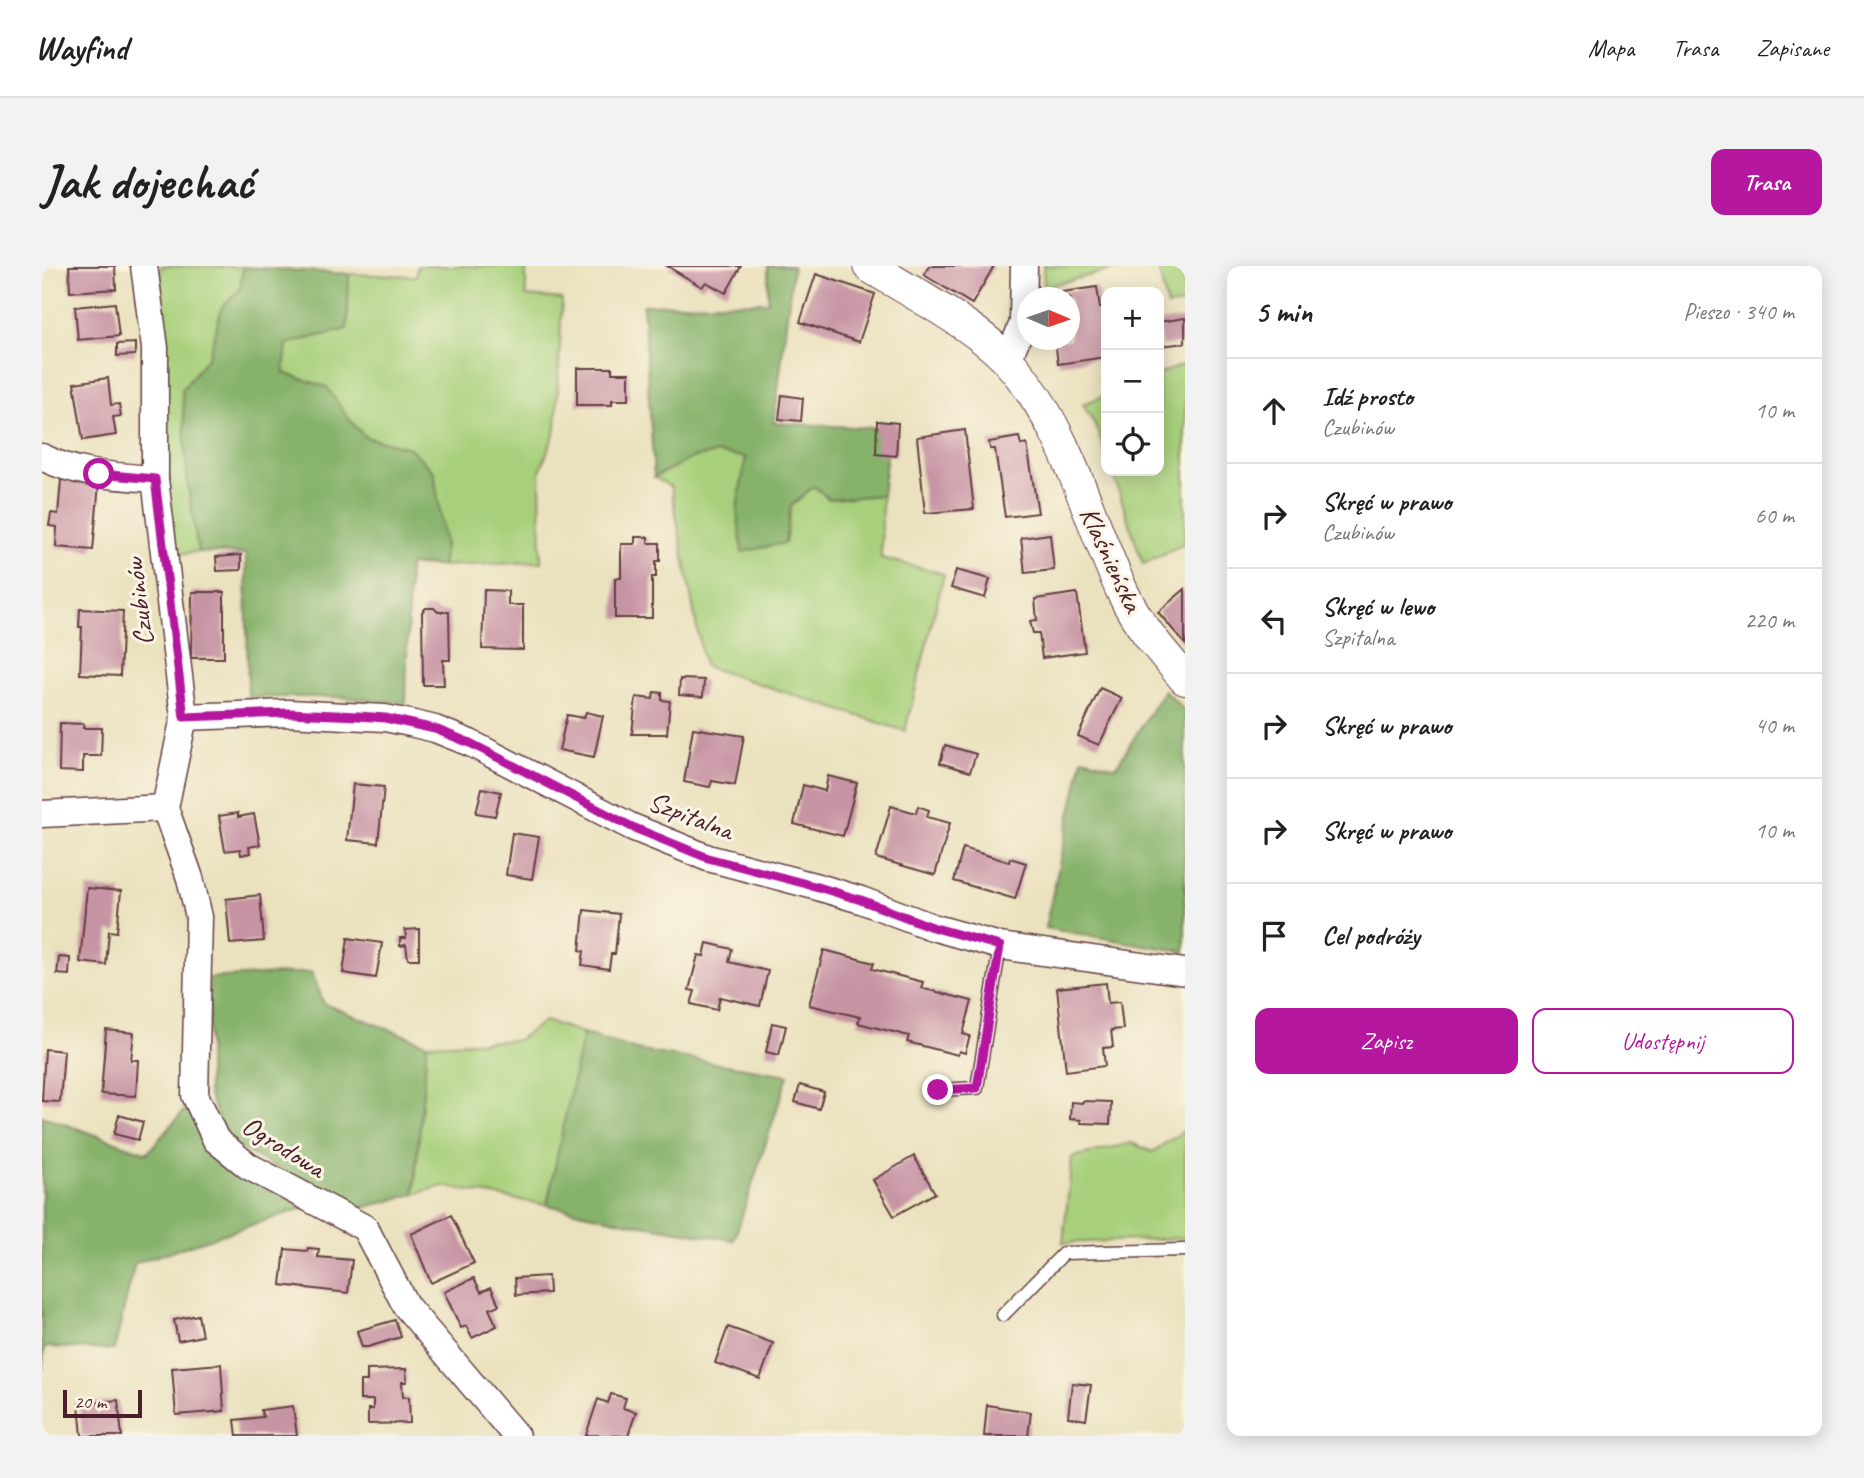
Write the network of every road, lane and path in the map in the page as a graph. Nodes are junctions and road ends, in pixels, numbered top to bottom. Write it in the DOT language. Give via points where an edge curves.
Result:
graph roads {
  1 [pos="144,266"];
  2 [pos="869,266"];
  3 [pos="1024,266"];
  4 [pos="1008,360"];
  5 [pos="42,457"];
  6 [pos="155,479"];
  7 [pos="1185,679"];
  8 [pos="184,717"];
  9 [pos="165,808"];
  10 [pos="42,814"];
  11 [pos="1000,946"];
  12 [pos="1185,972"];
  13 [pos="938,1090"];
  14 [pos="1185,1250"];
  15 [pos="1003,1315"];
  16 [pos="516,1436"];
  1 -- 6 [label="street, Czubinów" via="155,348"];
  2 -- 4 [label="street, Klaśnieńska" via="971,330"];
  3 -- 4 [label="street" via="1023,323"];
  4 -- 7 [label="street, Klaśnieńska" via="1055,432 1125,596"];
  5 -- 6 [label="street" via="62,467"];
  6 -- 8 [label="street, Czubinów"];
  8 -- 9 [label="street"];
  8 -- 11 [label="street, Szpitalna" via="358,716 435,729 632,827 708,858"];
  9 -- 10 [label="street"];
  9 -- 16 [label="street, Ogrodowa" via="199,917 195,1095 216,1140 248,1167 365,1228 406,1306"];
  11 -- 12 [label="street, Szpitalna"];
  11 -- 13 [label="lane" via="977,1088"];
  14 -- 15 [label="lane" via="1064,1253"];
}
